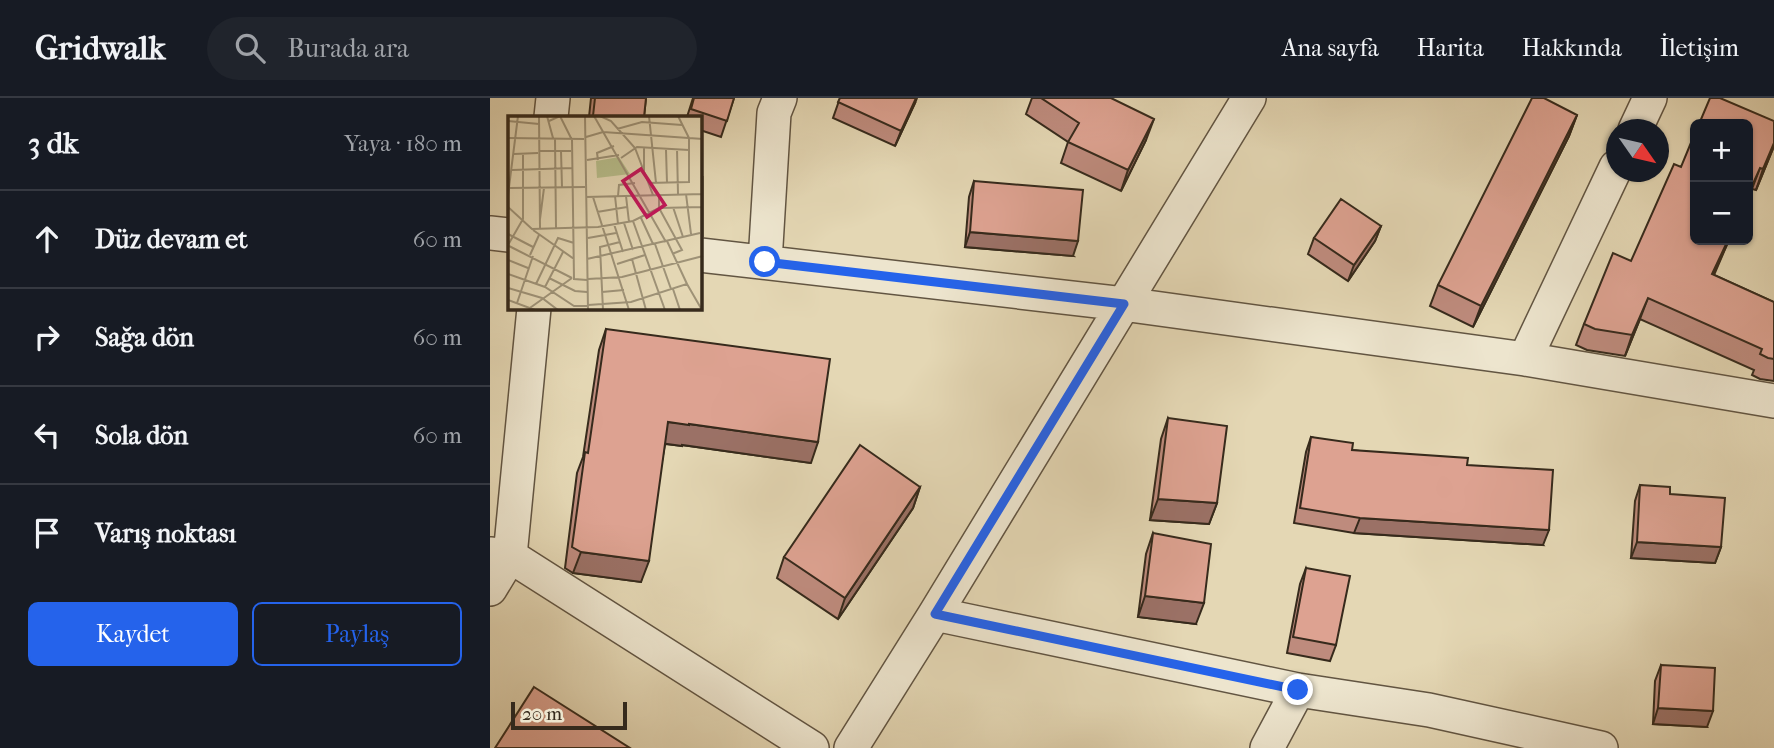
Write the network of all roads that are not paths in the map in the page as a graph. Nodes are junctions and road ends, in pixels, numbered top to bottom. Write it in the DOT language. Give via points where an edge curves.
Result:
graph roads {
  1 [pos="553,98"];
  2 [pos="780,98"];
  3 [pos="1249,98"];
  4 [pos="1650,98"];
  5 [pos="551,116"];
  6 [pos="1640,119"];
  7 [pos="1609,182"];
  8 [pos="490,233"];
  9 [pos="508,235"];
  10 [pos="702,255"];
  11 [pos="765,262"];
  12 [pos="1124,304"];
  13 [pos="534,310"];
  14 [pos="1525,359"];
  15 [pos="1774,401"];
  16 [pos="500,555"];
  17 [pos="490,589"];
  18 [pos="935,614"];
  19 [pos="1298,690"];
  20 [pos="813,748"];
  21 [pos="851,748"];
  22 [pos="1267,748"];
  23 [pos="1601,748"];
  1 -- 5 [label="street"];
  2 -- 11 [label="street" via="774,113"];
  3 -- 12 [label="street"];
  4 -- 6 [label="street"];
  7 -- 14 [label="street"];
  8 -- 9 [label="street"];
  10 -- 11 [label="street"];
  11 -- 12 [label="street"];
  12 -- 14 [label="street"];
  12 -- 18 [label="street"];
  13 -- 16 [label="street"];
  14 -- 15 [label="street"];
  16 -- 17 [label="street"];
  16 -- 20 [label="street"];
  18 -- 19 [label="street"];
  18 -- 21 [label="street"];
  19 -- 22 [label="street"];
  19 -- 23 [label="street" via="1429,710"];
}
